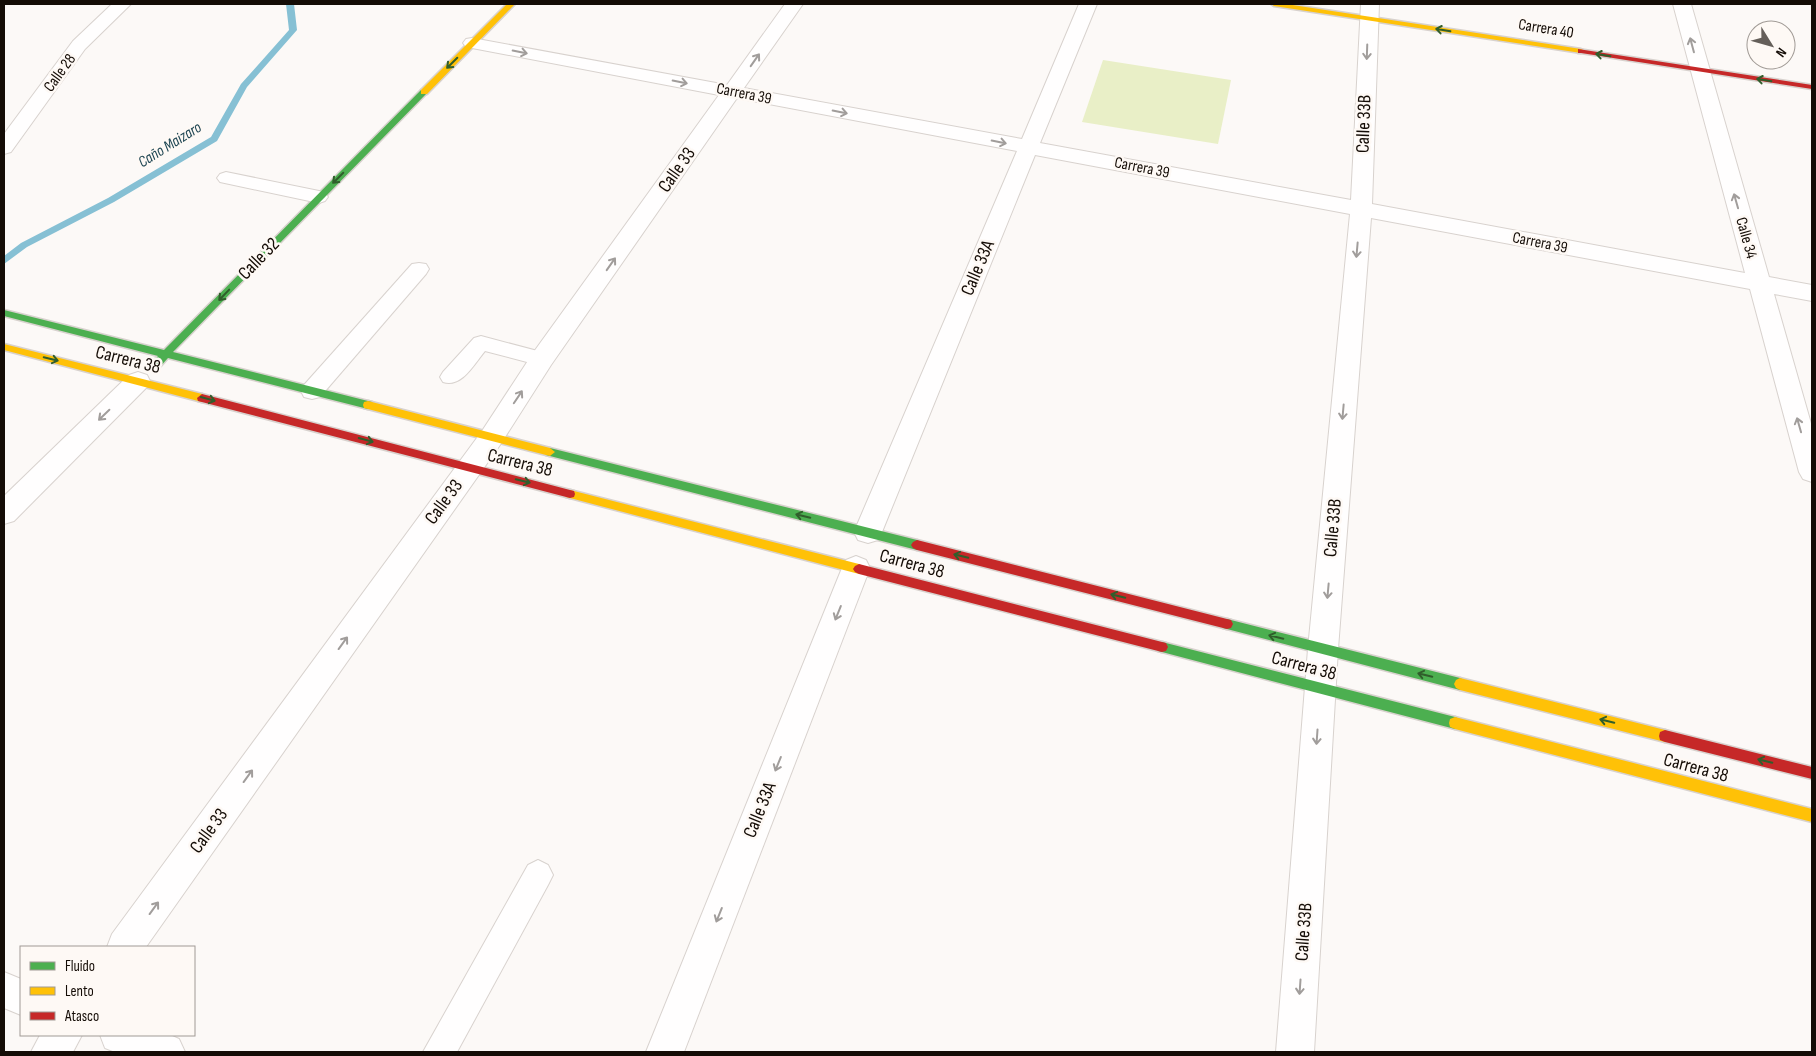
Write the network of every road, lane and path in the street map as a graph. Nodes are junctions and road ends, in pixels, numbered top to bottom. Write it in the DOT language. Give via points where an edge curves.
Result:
graph roads {
  1 [pos="122,4"];
  2 [pos="511,4"];
  3 [pos="794,4"];
  4 [pos="1088,4"];
  5 [pos="1274,4"];
  6 [pos="1682,4"];
  7 [pos="1368,8"];
  8 [pos="472,43"];
  9 [pos="1699,70"];
  10 [pos="1812,87"];
  11 [pos="733,92"];
  12 [pos="1028,147"];
  13 [pos="4,148"];
  14 [pos="226,178"];
  15 [pos="319,197"];
  16 [pos="1360,209"];
  17 [pos="419,269"];
  18 [pos="1759,284"];
  19 [pos="1812,294"];
  20 [pos="4,313"];
  21 [pos="4,347"];
  22 [pos="165,355"];
  23 [pos="542,359"];
  24 [pos="451,377"];
  25 [pos="138,381"];
  26 [pos="312,391"];
  27 [pos="490,438"];
  28 [pos="469,468"];
  29 [pos="1812,472"];
  30 [pos="4,512"];
  31 [pos="868,532"];
  32 [pos="856,568"];
  33 [pos="1323,649"];
  34 [pos="1321,688"];
  35 [pos="1812,773"];
  36 [pos="1812,816"];
  37 [pos="538,875"];
  38 [pos="126,946"];
  39 [pos="4,990"];
  40 [pos="20,998"];
  41 [pos="61,1036"];
  42 [pos="121,1036"];
  43 [pos="50,1052"];
  44 [pos="166,1052"];
  45 [pos="439,1052"];
  46 [pos="665,1052"];
  47 [pos="1295,1052"];
  1 -- 13 [label="street, Calle 28" via="80,45"];
  2 -- 8 [label="street, Calle 32"];
  11 -- 3 [label="street, Calle 33, one-way"];
  4 -- 12 [label="street, Calle 33A"];
  5 -- 7 [label="street, Carrera 40"];
  9 -- 6 [label="street, Calle 34, one-way"];
  9 -- 7 [label="street, Carrera 40, one-way"];
  7 -- 16 [label="street, Calle 33B, one-way"];
  8 -- 11 [label="street, Carrera 39, one-way"];
  8 -- 15 [label="street, Calle 32, one-way"];
  10 -- 9 [label="street, Carrera 40, one-way"];
  18 -- 9 [label="street, Calle 34, one-way"];
  11 -- 12 [label="street, Carrera 39, one-way"];
  23 -- 11 [label="street, Calle 33, one-way"];
  12 -- 16 [label="street, Carrera 39"];
  12 -- 31 [label="street, Calle 33A"];
  14 -- 15 [label="lane"];
  15 -- 22 [label="street, Calle 32, one-way"];
  16 -- 18 [label="street, Carrera 39"];
  16 -- 33 [label="street, Calle 33B, one-way"];
  17 -- 26 [label="lane"];
  18 -- 19 [label="street, Carrera 39"];
  29 -- 18 [label="street, Calle 34, one-way"];
  20 -- 22 [label="street, Carrera 38"];
  21 -- 25 [label="street, Carrera 38, one-way"];
  22 -- 25 [label="street, Calle 32"];
  22 -- 26 [label="street, Carrera 38"];
  23 -- 24 [label="lane" via="481,343"];
  27 -- 23 [label="street, Calle 33, one-way"];
  25 -- 28 [label="street, Carrera 38, one-way"];
  25 -- 30 [label="street, Calle 32, one-way"];
  26 -- 27 [label="street, Carrera 38"];
  27 -- 28 [label="street, Calle 33"];
  31 -- 27 [label="street, Carrera 38, one-way"];
  28 -- 32 [label="street, Carrera 38, one-way"];
  38 -- 28 [label="street, Calle 33, one-way"];
  33 -- 31 [label="street, Carrera 38, one-way"];
  32 -- 34 [label="street, Carrera 38"];
  32 -- 46 [label="street, Calle 33A, one-way"];
  33 -- 34 [label="street, Calle 33B"];
  35 -- 33 [label="street, Carrera 38, one-way"];
  34 -- 36 [label="street, Carrera 38"];
  34 -- 47 [label="street, Calle 33B, one-way"];
  37 -- 45 [label="lane"];
  39 -- 40 [label="street"];
  41 -- 43 [label="street"];
  42 -- 44 [label="street"];
}
